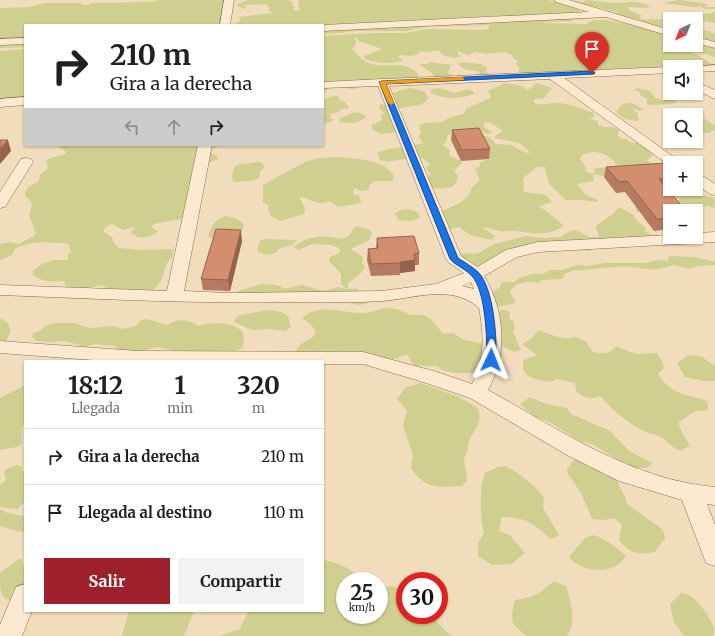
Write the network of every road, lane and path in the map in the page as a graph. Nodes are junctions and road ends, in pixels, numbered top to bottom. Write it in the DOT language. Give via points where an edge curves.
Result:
graph roads {
  1 [pos="229,0"];
  2 [pos="559,0"];
  3 [pos="607,14"];
  4 [pos="225,24"];
  5 [pos="324,28"];
  6 [pos="663,31"];
  7 [pos="24,41"];
  8 [pos="0,42"];
  9 [pos="703,42"];
  10 [pos="715,45"];
  11 [pos="715,68"];
  12 [pos="703,69"];
  13 [pos="663,71"];
  14 [pos="552,75"];
  15 [pos="382,82"];
  16 [pos="324,85"];
  17 [pos="703,89"];
  18 [pos="715,95"];
  19 [pos="24,101"];
  20 [pos="0,103"];
  21 [pos="205,146"];
  22 [pos="665,156"];
  23 [pos="26,162"];
  24 [pos="703,183"];
  25 [pos="715,191"];
  26 [pos="0,204"];
  27 [pos="715,237"];
  28 [pos="476,274"];
  29 [pos="439,288"];
  30 [pos="0,290"];
  31 [pos="174,297"];
  32 [pos="487,306"];
  33 [pos="0,347"];
  34 [pos="137,359"];
  35 [pos="477,393"];
  36 [pos="691,494"];
  37 [pos="715,496"];
  38 [pos="715,556"];
  39 [pos="24,598"];
  40 [pos="9,636"];
  1 -- 4 [label="street"];
  2 -- 3 [label="street"];
  3 -- 5 [label="street"];
  3 -- 6 [label="street"];
  7 -- 8 [label="street"];
  9 -- 10 [label="street"];
  11 -- 12 [label="street"];
  13 -- 14 [label="street"];
  14 -- 15 [label="street"];
  14 -- 22 [label="street"];
  15 -- 16 [label="street"];
  15 -- 28 [label="street" via="454,259"];
  17 -- 18 [label="street"];
  19 -- 20 [label="street"];
  21 -- 31 [label="street"];
  23 -- 26 [label="street"];
  24 -- 25 [label="street"];
  27 -- 28 [label="street" via="538,247 512,253"];
  28 -- 29 [label="street"];
  28 -- 32 [label="street" via="484,291"];
  29 -- 31 [label="street" via="363,297"];
  29 -- 32 [label="street" via="462,290 481,299"];
  30 -- 31 [label="street"];
  32 -- 35 [label="street" via="492,336 491,360"];
  33 -- 34 [label="street"];
  34 -- 35 [label="street" via="363,358"];
  35 -- 36 [label="street" via="627,475"];
  36 -- 37 [label="street"];
  36 -- 38 [label="street"];
  39 -- 40 [label="street"];
}
